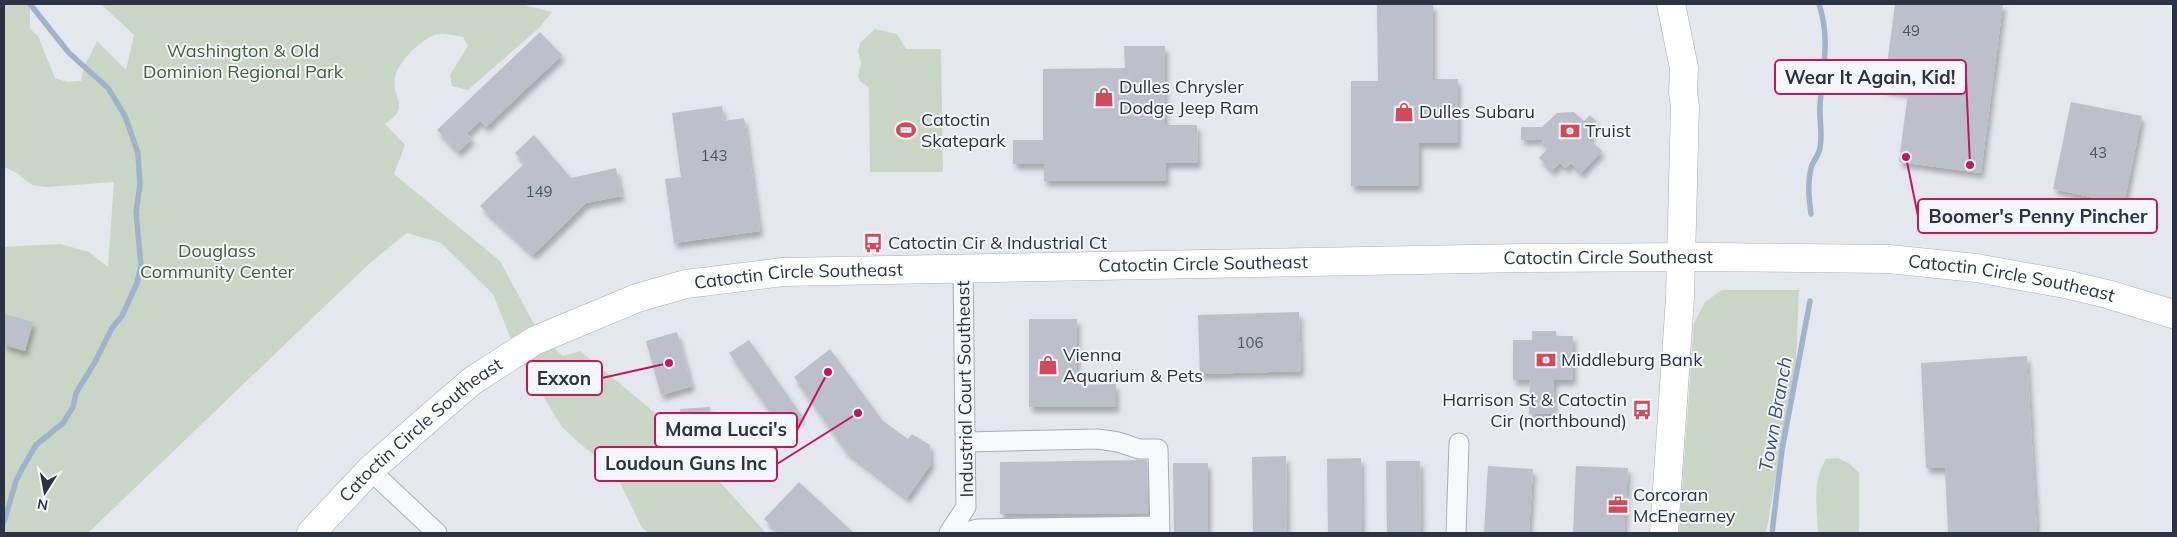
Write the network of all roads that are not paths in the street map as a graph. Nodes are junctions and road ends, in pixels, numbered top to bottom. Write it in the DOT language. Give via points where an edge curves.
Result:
graph roads {
  1 [pos="1671,4"];
  2 [pos="1681,257"];
  3 [pos="963,270"];
  4 [pos="2173,314"];
  5 [pos="966,442"];
  6 [pos="1459,443"];
  7 [pos="370,470"];
  8 [pos="1160,530"];
  9 [pos="312,533"];
  10 [pos="437,533"];
  11 [pos="949,533"];
  12 [pos="962,533"];
  13 [pos="1456,533"];
  14 [pos="1664,533"];
  1 -- 2 [label="main road" via="1684,68 1686,107"];
  2 -- 3 [label="main road, Catoctin Circle Southeast"];
  2 -- 4 [label="main road, Catoctin Circle Southeast" via="1934,263 2065,284"];
  2 -- 14 [label="main road"];
  3 -- 5 [label="street, Industrial Court Southeast"];
  3 -- 7 [label="main road, Catoctin Circle Southeast" via="784,272 686,284 637,298 541,337 506,358 472,381"];
  5 -- 8 [label="street" via="1098,439 1138,449 1158,450"];
  5 -- 11 [label="street, Industrial Court Southeast" via="966,507"];
  6 -- 13 [label="street"];
  7 -- 9 [label="main road, Catoctin Circle Southeast"];
  7 -- 10 [label="street"];
  8 -- 12 [label="street" via="978,529"];
}
